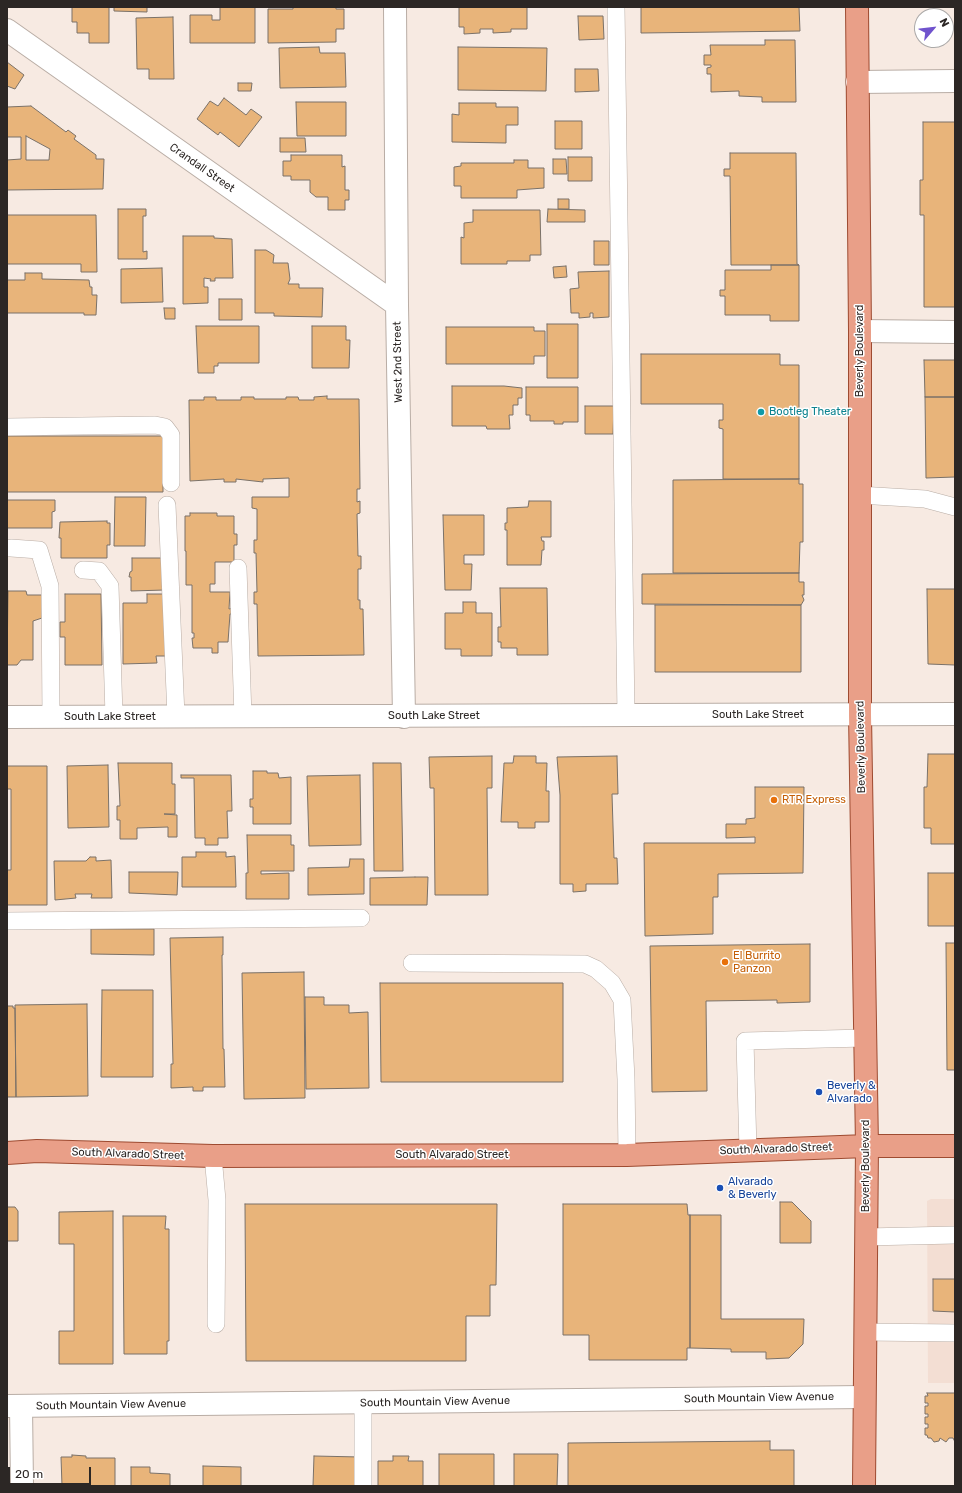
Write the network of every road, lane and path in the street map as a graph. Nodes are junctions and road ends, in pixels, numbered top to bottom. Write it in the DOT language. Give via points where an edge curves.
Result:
graph roads {
  1 [pos="396,7"];
  2 [pos="616,7"];
  3 [pos="857,7"];
  4 [pos="7,30"];
  5 [pos="955,81"];
  6 [pos="857,82"];
  7 [pos="397,305"];
  8 [pos="860,331"];
  9 [pos="955,332"];
  10 [pos="7,427"];
  11 [pos="170,483"];
  12 [pos="859,495"];
  13 [pos="167,505"];
  14 [pos="955,507"];
  15 [pos="11,548"];
  16 [pos="238,568"];
  17 [pos="83,570"];
  18 [pos="955,714"];
  19 [pos="626,715"];
  20 [pos="860,715"];
  21 [pos="114,716"];
  22 [pos="176,716"];
  23 [pos="7,717"];
  24 [pos="51,717"];
  25 [pos="243,717"];
  26 [pos="404,717"];
  27 [pos="361,918"];
  28 [pos="7,922"];
  29 [pos="412,963"];
  30 [pos="865,1038"];
  31 [pos="7,1144"];
  32 [pos="867,1146"];
  33 [pos="955,1146"];
  34 [pos="748,1150"];
  35 [pos="37,1151"];
  36 [pos="7,1153"];
  37 [pos="627,1155"];
  38 [pos="213,1156"];
  39 [pos="955,1235"];
  40 [pos="866,1237"];
  41 [pos="216,1324"];
  42 [pos="864,1332"];
  43 [pos="955,1333"];
  44 [pos="864,1397"];
  45 [pos="363,1402"];
  46 [pos="14,1406"];
  47 [pos="22,1486"];
  48 [pos="364,1486"];
  49 [pos="864,1486"];
  1 -- 7 [label="street, West 2nd Street"];
  2 -- 19 [label="lane"];
  3 -- 6 [label="main road, Beverly Boulevard"];
  4 -- 7 [label="street, Crandall Street"];
  5 -- 6 [label="street"];
  6 -- 8 [label="main road, Beverly Boulevard"];
  7 -- 26 [label="street, West 2nd Street"];
  8 -- 9 [label="street"];
  8 -- 12 [label="main road, Beverly Boulevard"];
  10 -- 11 [label="lane" via="165,427 171,435"];
  12 -- 14 [label="lane" via="925,499"];
  12 -- 20 [label="main road, Beverly Boulevard"];
  13 -- 22 [label="lane"];
  15 -- 24 [label="lane" via="39,550 50,586"];
  16 -- 25 [label="lane"];
  17 -- 21 [label="lane" via="99,571 110,586"];
  18 -- 20 [label="street, South Lake Street"];
  19 -- 20 [label="street, South Lake Street"];
  19 -- 26 [label="street, South Lake Street"];
  20 -- 30 [label="main road, Beverly Boulevard"];
  21 -- 22 [label="street, South Lake Street"];
  21 -- 24 [label="street, South Lake Street"];
  22 -- 25 [label="street, South Lake Street"];
  23 -- 24 [label="street, South Lake Street"];
  25 -- 26 [label="street, South Lake Street"];
  27 -- 28 [label="lane"];
  29 -- 37 [label="lane" via="585,964 596,969 612,983 622,1000"];
  30 -- 32 [label="main road, Beverly Boulevard"];
  30 -- 34 [label="lane" via="745,1041"];
  31 -- 35 [label="main road, South Alvarado Street"];
  32 -- 33 [label="main road, South Alvarado Street"];
  32 -- 34 [label="main road, South Alvarado Street"];
  32 -- 40 [label="main road, Beverly Boulevard"];
  34 -- 37 [label="main road, South Alvarado Street"];
  35 -- 36 [label="main road, South Alvarado Street"];
  35 -- 38 [label="main road, South Alvarado Street"];
  37 -- 38 [label="main road, South Alvarado Street"];
  38 -- 41 [label="lane" via="217,1200"];
  39 -- 40 [label="lane"];
  40 -- 42 [label="main road, Beverly Boulevard"];
  42 -- 43 [label="lane"];
  42 -- 44 [label="main road, Beverly Boulevard"];
  44 -- 45 [label="street, South Mountain View Avenue"];
  44 -- 49 [label="main road, Beverly Boulevard"];
  45 -- 46 [label="street, South Mountain View Avenue"];
  45 -- 48 [label="lane"];
  46 -- 47 [label="street"];
}
